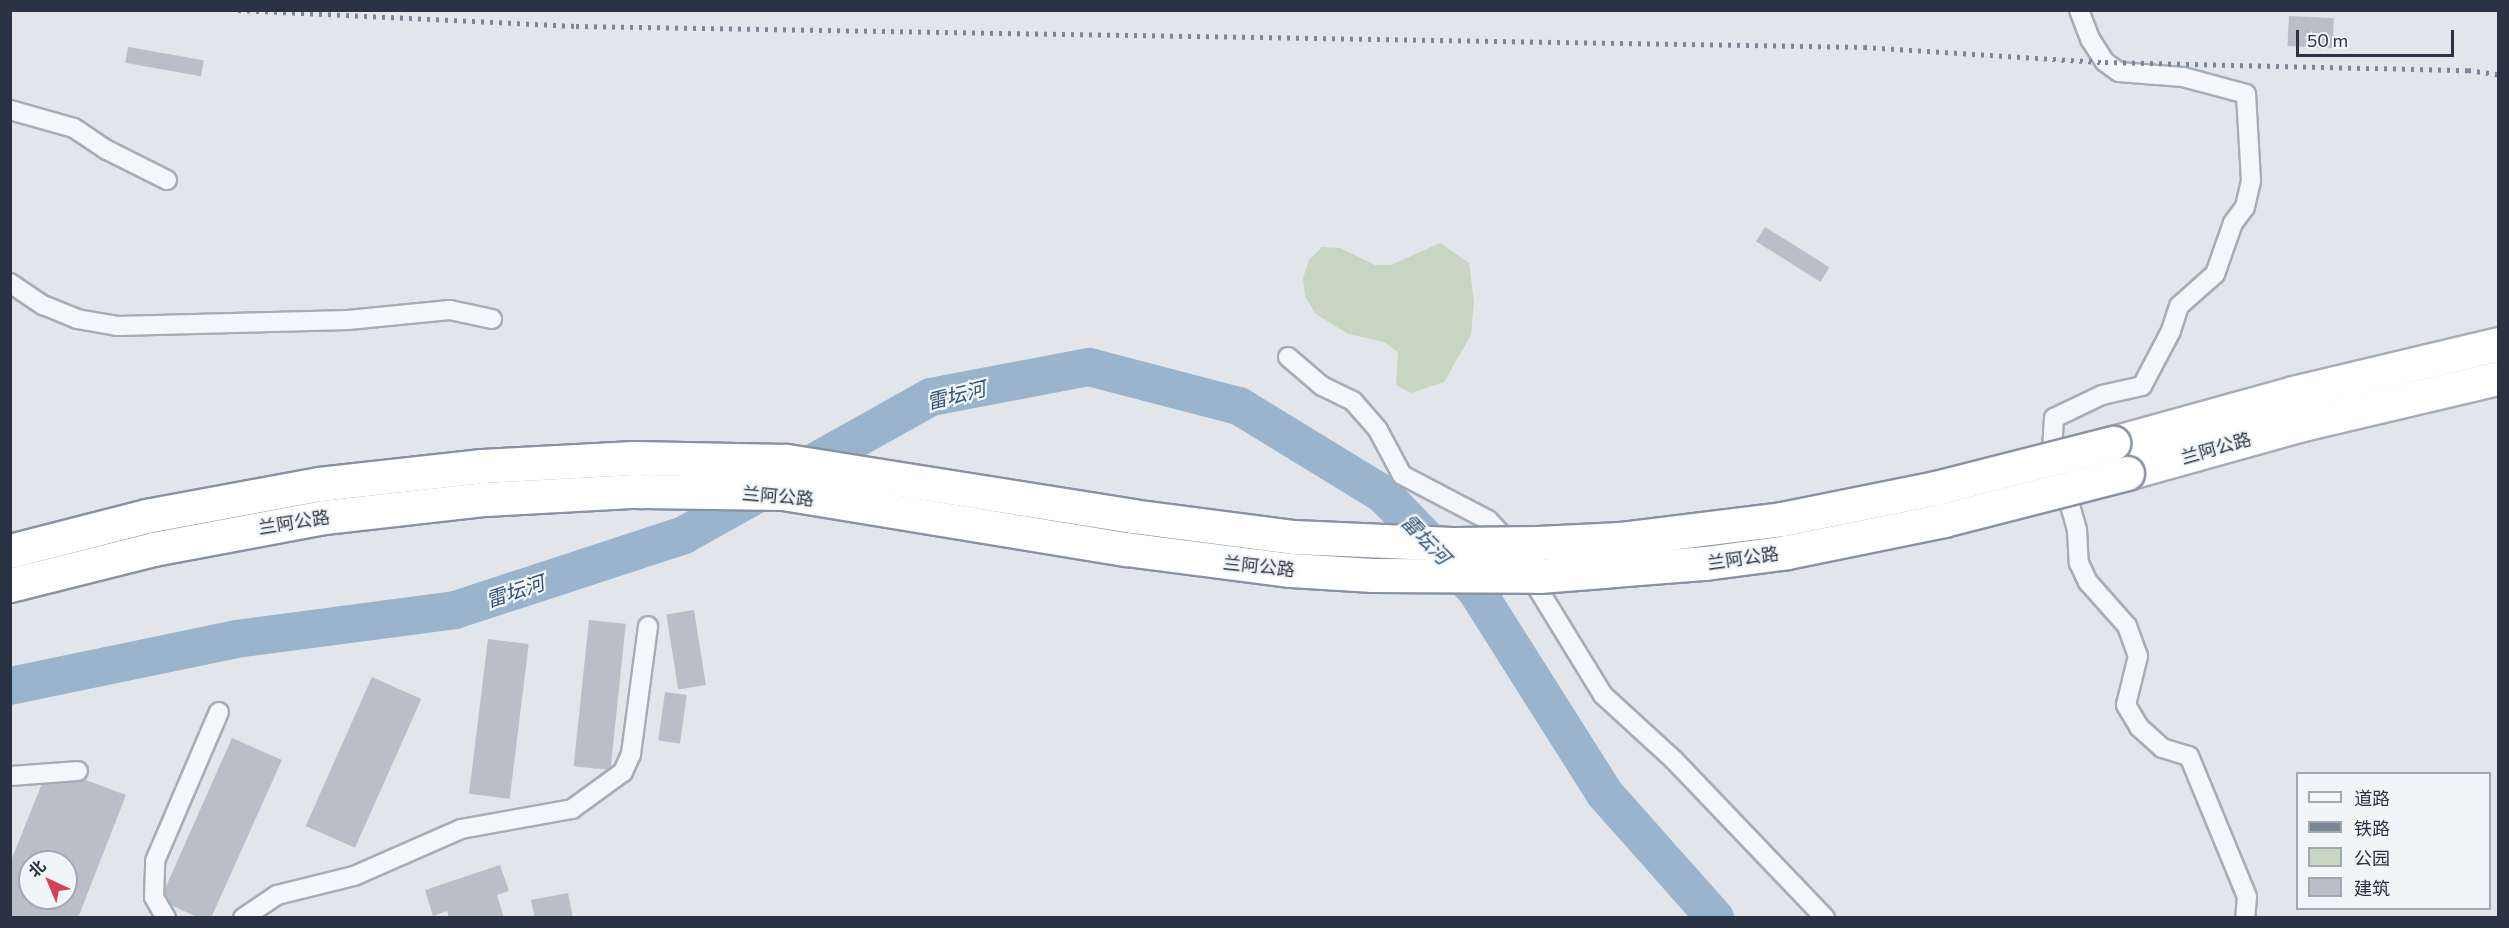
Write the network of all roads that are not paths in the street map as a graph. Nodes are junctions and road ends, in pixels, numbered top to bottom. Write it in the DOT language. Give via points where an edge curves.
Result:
graph roads {
  1 [pos="2079,10"];
  2 [pos="10,110"];
  3 [pos="167,180"];
  4 [pos="10,284"];
  5 [pos="492,319"];
  6 [pos="2499,344"];
  7 [pos="1288,357"];
  8 [pos="2499,378"];
  9 [pos="10,551"];
  10 [pos="10,585"];
  11 [pos="648,626"];
  12 [pos="219,712"];
  13 [pos="78,771"];
  14 [pos="10,776"];
  15 [pos="166,918"];
  16 [pos="243,918"];
  17 [pos="1825,918"];
  18 [pos="2245,918"];
  1 -- 18 [label="street" via="2090,39 2105,62 2119,72 2183,77 2246,94 2251,181 2245,207 2233,222 2215,274 2179,306 2171,331 2142,386 2102,394 2054,418 2051,467 2069,501 2077,530 2079,563 2088,582 2127,626 2138,656 2126,705 2139,727 2162,748 2189,756 2247,897"];
  2 -- 3 [label="street" via="74,128 107,150"];
  4 -- 5 [label="street" via="43,305 77,319 118,326 348,320 450,310"];
  6 -- 9 [label="highway, 兰阿公路, bridge" via="2293,393 1936,488 1782,519 1631,537 1457,544 1294,537 1132,516 786,460 634,458 482,466 319,484 146,516"];
  7 -- 17 [label="street" via="1322,386 1353,401 1378,430 1402,475 1488,520 1514,549 1603,695 1674,760"];
  8 -- 10 [label="highway, 兰阿公路, bridge" via="2302,424 1944,520 1787,552 1693,564 1551,575 1456,577 1291,570 1138,550 783,493 634,491 485,499 324,517 153,549"];
  11 -- 16 [label="street" via="631,754 623,772 572,809 461,830 354,876 277,896"];
  12 -- 15 [label="street" via="155,861 154,897"];
  13 -- 14 [label="street"];
}
